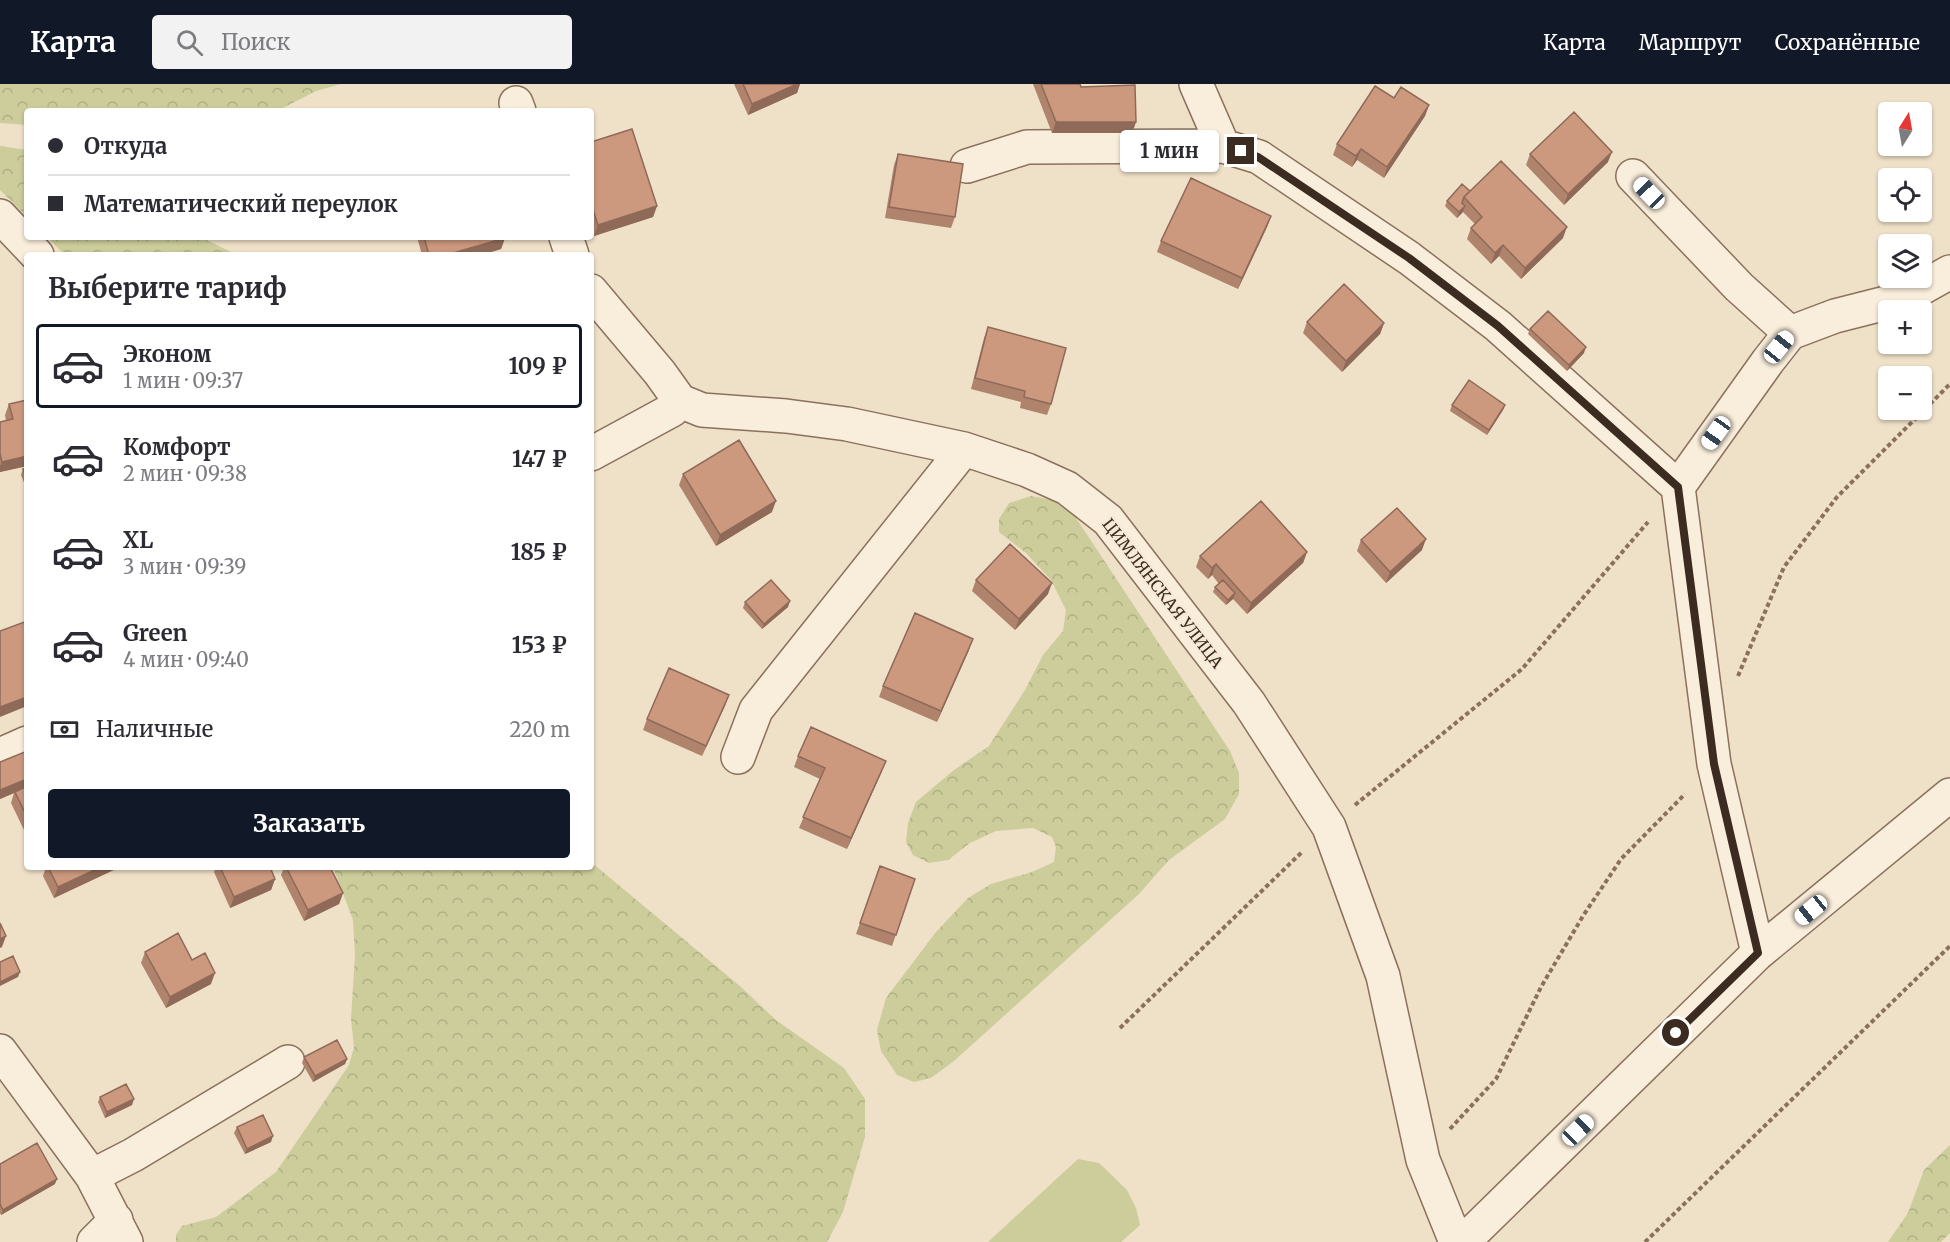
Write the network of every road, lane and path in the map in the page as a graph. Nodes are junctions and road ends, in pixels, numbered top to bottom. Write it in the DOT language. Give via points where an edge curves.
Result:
graph roads {
  1 [pos="1196,84"];
  2 [pos="1223,146"];
  3 [pos="967,166"];
  4 [pos="1633,176"];
  5 [pos="0,216"];
  6 [pos="34,252"];
  7 [pos="1950,272"];
  8 [pos="594,295"];
  9 [pos="1790,333"];
  10 [pos="680,401"];
  11 [pos="964,449"];
  12 [pos="594,452"];
  13 [pos="1678,487"];
  14 [pos="24,744"];
  15 [pos="0,755"];
  16 [pos="738,757"];
  17 [pos="1950,795"];
  18 [pos="1329,827"];
  19 [pos="1950,946"];
  20 [pos="1758,953"];
  21 [pos="1120,1028"];
  22 [pos="0,1051"];
  23 [pos="288,1062"];
  24 [pos="92,1176"];
  25 [pos="112,1235"];
  26 [pos="1456,1242"];
  27 [pos="1463,1242"];
  28 [pos="1645,1242"];
  1 -- 2 [label="street"];
  2 -- 3 [label="street" via="1028,147"];
  2 -- 13 [label="street" via="1258,157 1409,258 1498,326"];
  4 -- 9 [label="street"];
  5 -- 6 [label="street"];
  7 -- 9 [label="street" via="1902,299 1835,316"];
  8 -- 10 [label="street"];
  9 -- 13 [label="street"];
  10 -- 11 [label="street, ЦИМЛЯНСКАЯ УЛИЦА" via="702,410 847,424"];
  10 -- 12 [label="street" via="672,410"];
  11 -- 16 [label="street" via="756,710"];
  11 -- 18 [label="street, ЦИМЛЯНСКАЯ УЛИЦА" via="1067,488 1108,520 1249,703"];
  13 -- 18 [label="path" via="1522,669"];
  13 -- 20 [label="street" via="1714,764"];
  14 -- 15 [label="street"];
  17 -- 20 [label="street"];
  18 -- 21 [label="path"];
  18 -- 26 [label="street, ЦИМЛЯНСКАЯ УЛИЦА" via="1383,976 1422,1160"];
  19 -- 28 [label="path"];
  20 -- 27 [label="street"];
  22 -- 24 [label="street"];
  23 -- 24 [label="street"];
  24 -- 25 [label="street"];
}
